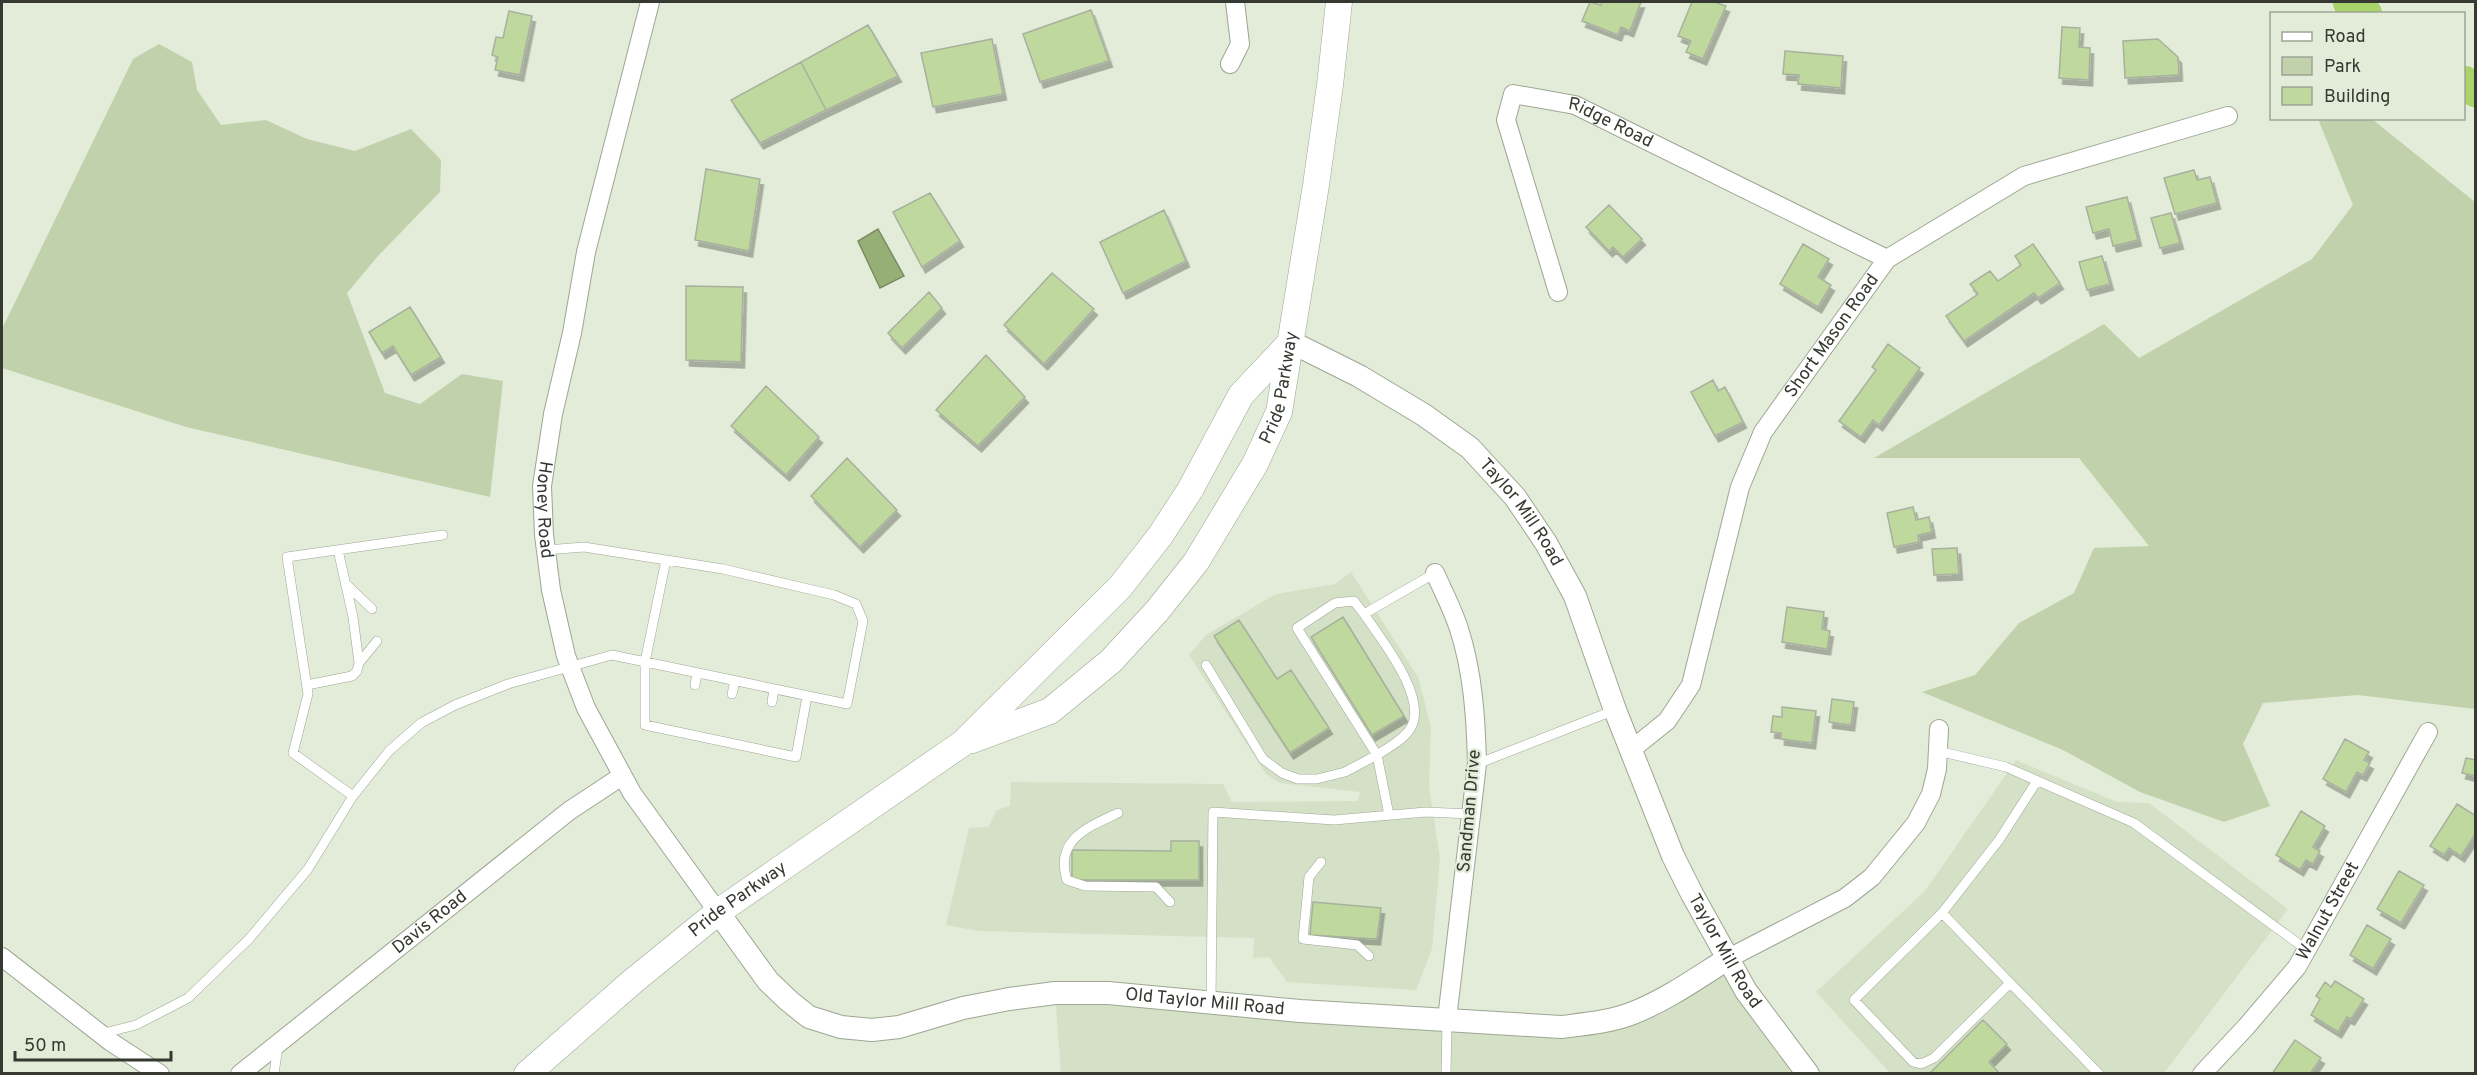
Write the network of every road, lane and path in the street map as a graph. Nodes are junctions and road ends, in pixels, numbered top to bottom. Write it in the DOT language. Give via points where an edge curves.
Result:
graph roads {
  1 [pos="650,2"];
  2 [pos="1235,2"];
  3 [pos="1339,2"];
  4 [pos="2349,2"];
  5 [pos="2363,12"];
  6 [pos="1230,64"];
  7 [pos="2228,116"];
  8 [pos="1887,259"];
  9 [pos="1558,292"];
  10 [pos="1291,342"];
  11 [pos="443,535"];
  12 [pos="338,550"];
  13 [pos="546,550"];
  14 [pos="666,560"];
  15 [pos="1435,573"];
  16 [pos="345,583"];
  17 [pos="372,609"];
  18 [pos="1364,614"];
  19 [pos="377,641"];
  20 [pos="645,662"];
  21 [pos="359,663"];
  22 [pos="1206,665"];
  23 [pos="569,666"];
  24 [pos="698,673"];
  25 [pos="735,681"];
  26 [pos="307,686"];
  27 [pos="695,686"];
  28 [pos="774,689"];
  29 [pos="732,694"];
  30 [pos="807,696"];
  31 [pos="772,702"];
  32 [pos="1615,710"];
  33 [pos="1939,729"];
  34 [pos="2428,732"];
  35 [pos="963,743"];
  36 [pos="1632,749"];
  37 [pos="1938,751"];
  38 [pos="1377,755"];
  39 [pos="1477,764"];
  40 [pos="622,776"];
  41 [pos="2037,781"];
  42 [pos="353,796"];
  43 [pos="1118,813"];
  44 [pos="1471,814"];
  45 [pos="1389,815"];
  46 [pos="1321,862"];
  47 [pos="1170,902"];
  48 [pos="718,912"];
  49 [pos="1942,913"];
  50 [pos="2307,950"];
  51 [pos="1369,956"];
  52 [pos="2,957"];
  53 [pos="1729,958"];
  54 [pos="2010,983"];
  55 [pos="1211,1003"];
  56 [pos="1447,1019"];
  57 [pos="100,1034"];
  58 [pos="278,1043"];
  59 [pos="160,1074"];
  60 [pos="240,1074"];
  61 [pos="274,1074"];
  62 [pos="527,1074"];
  63 [pos="1446,1074"];
  64 [pos="1808,1074"];
  65 [pos="2099,1074"];
  66 [pos="2202,1074"];
  1 -- 13 [label="street, Honey Road" via="586,252 553,414 542,486"];
  2 -- 6 [label="street" via="1240,44"];
  3 -- 10 [label="main road" via="1329,96"];
  4 -- 5 [label="highway"];
  7 -- 8 [label="street, Short Mason Road" via="2024,176"];
  8 -- 9 [label="street, Ridge Road" via="1575,105 1513,94 1506,120"];
  8 -- 36 [label="street, Short Mason Road" via="1763,432 1740,487 1691,685 1666,721"];
  10 -- 32 [label="street, Taylor Mill Road" via="1424,415 1470,448 1515,497 1575,596"];
  10 -- 35 [label="main road, Pride Parkway" via="1241,395 1190,490 1120,587"];
  10 -- 35 [label="main road, Pride Parkway" via="1279,412 1255,464 1196,562 1157,611 1111,661 1050,711"];
  11 -- 12 [label="lane"];
  12 -- 16 [label="lane"];
  12 -- 26 [label="lane" via="287,557"];
  13 -- 14 [label="lane" via="584,547"];
  13 -- 23 [label="street, Honey Road"];
  14 -- 20 [label="lane"];
  14 -- 30 [label="lane" via="834,595 856,604 863,621 847,704"];
  15 -- 18 [label="lane"];
  15 -- 39 [label="street, Sandman Drive" via="1459,628 1471,674"];
  16 -- 17 [label="lane"];
  16 -- 21 [label="lane"];
  18 -- 38 [label="lane" via="1406,679 1415,717 1410,730"];
  18 -- 38 [label="lane" via="1354,601 1335,603 1297,628"];
  19 -- 21 [label="lane"];
  20 -- 23 [label="lane" via="612,655"];
  20 -- 24 [label="lane"];
  20 -- 30 [label="lane" via="645,725 686,729 796,757"];
  21 -- 26 [label="lane" via="352,676"];
  22 -- 38 [label="lane" via="1263,759 1282,773 1298,779 1317,779 1345,772"];
  23 -- 40 [label="street, Honey Road"];
  23 -- 42 [label="lane" via="508,684 421,723 389,751"];
  24 -- 25 [label="lane"];
  24 -- 27 [label="lane"];
  25 -- 28 [label="lane"];
  25 -- 29 [label="lane"];
  26 -- 42 [label="lane" via="309,694 293,753"];
  28 -- 30 [label="lane"];
  28 -- 31 [label="lane"];
  32 -- 36 [label="street, Taylor Mill Road"];
  32 -- 39 [label="lane"];
  33 -- 37 [label="street"];
  34 -- 50 [label="street, Walnut Street"];
  35 -- 48 [label="main road, Pride Parkway"];
  36 -- 53 [label="street, Taylor Mill Road" via="1673,856"];
  37 -- 41 [label="lane" via="2006,768"];
  37 -- 53 [label="street" via="1931,794 1897,848 1872,877 1845,898"];
  38 -- 45 [label="lane"];
  39 -- 44 [label="street, Sandman Drive"];
  40 -- 48 [label="street, Honey Road"];
  40 -- 58 [label="street, Davis Road" via="569,811"];
  41 -- 49 [label="lane" via="1999,840"];
  41 -- 50 [label="lane" via="2134,824"];
  42 -- 57 [label="lane" via="308,869 249,939 188,998 136,1025"];
  43 -- 47 [label="lane" via="1094,824 1069,843 1063,867 1067,880 1085,886 1156,887"];
  44 -- 45 [label="lane"];
  44 -- 56 [label="street, Sandman Drive"];
  45 -- 55 [label="lane" via="1334,820 1213,812"];
  46 -- 51 [label="lane" via="1309,877 1303,939 1357,945"];
  48 -- 55 [label="street, Old Taylor Mill Road" via="768,981 789,1001 809,1017 841,1027 899,1027 963,1008 1055,993 1108,993"];
  48 -- 62 [label="main road, Pride Parkway"];
  49 -- 54 [label="lane"];
  49 -- 54 [label="lane" via="1854,1000 1913,1062 1921,1064 1934,1058"];
  50 -- 66 [label="street, Walnut Street" via="2274,995"];
  52 -- 57 [label="street"];
  53 -- 56 [label="street, Old Taylor Mill Road" via="1668,998 1596,1023 1561,1027"];
  53 -- 64 [label="street, Taylor Mill Road" via="1746,991"];
  54 -- 65 [label="lane"];
  55 -- 56 [label="street, Old Taylor Mill Road"];
  56 -- 63 [label="lane"];
  57 -- 59 [label="street"];
  58 -- 60 [label="street, Davis Road"];
  58 -- 61 [label="lane"];
}
